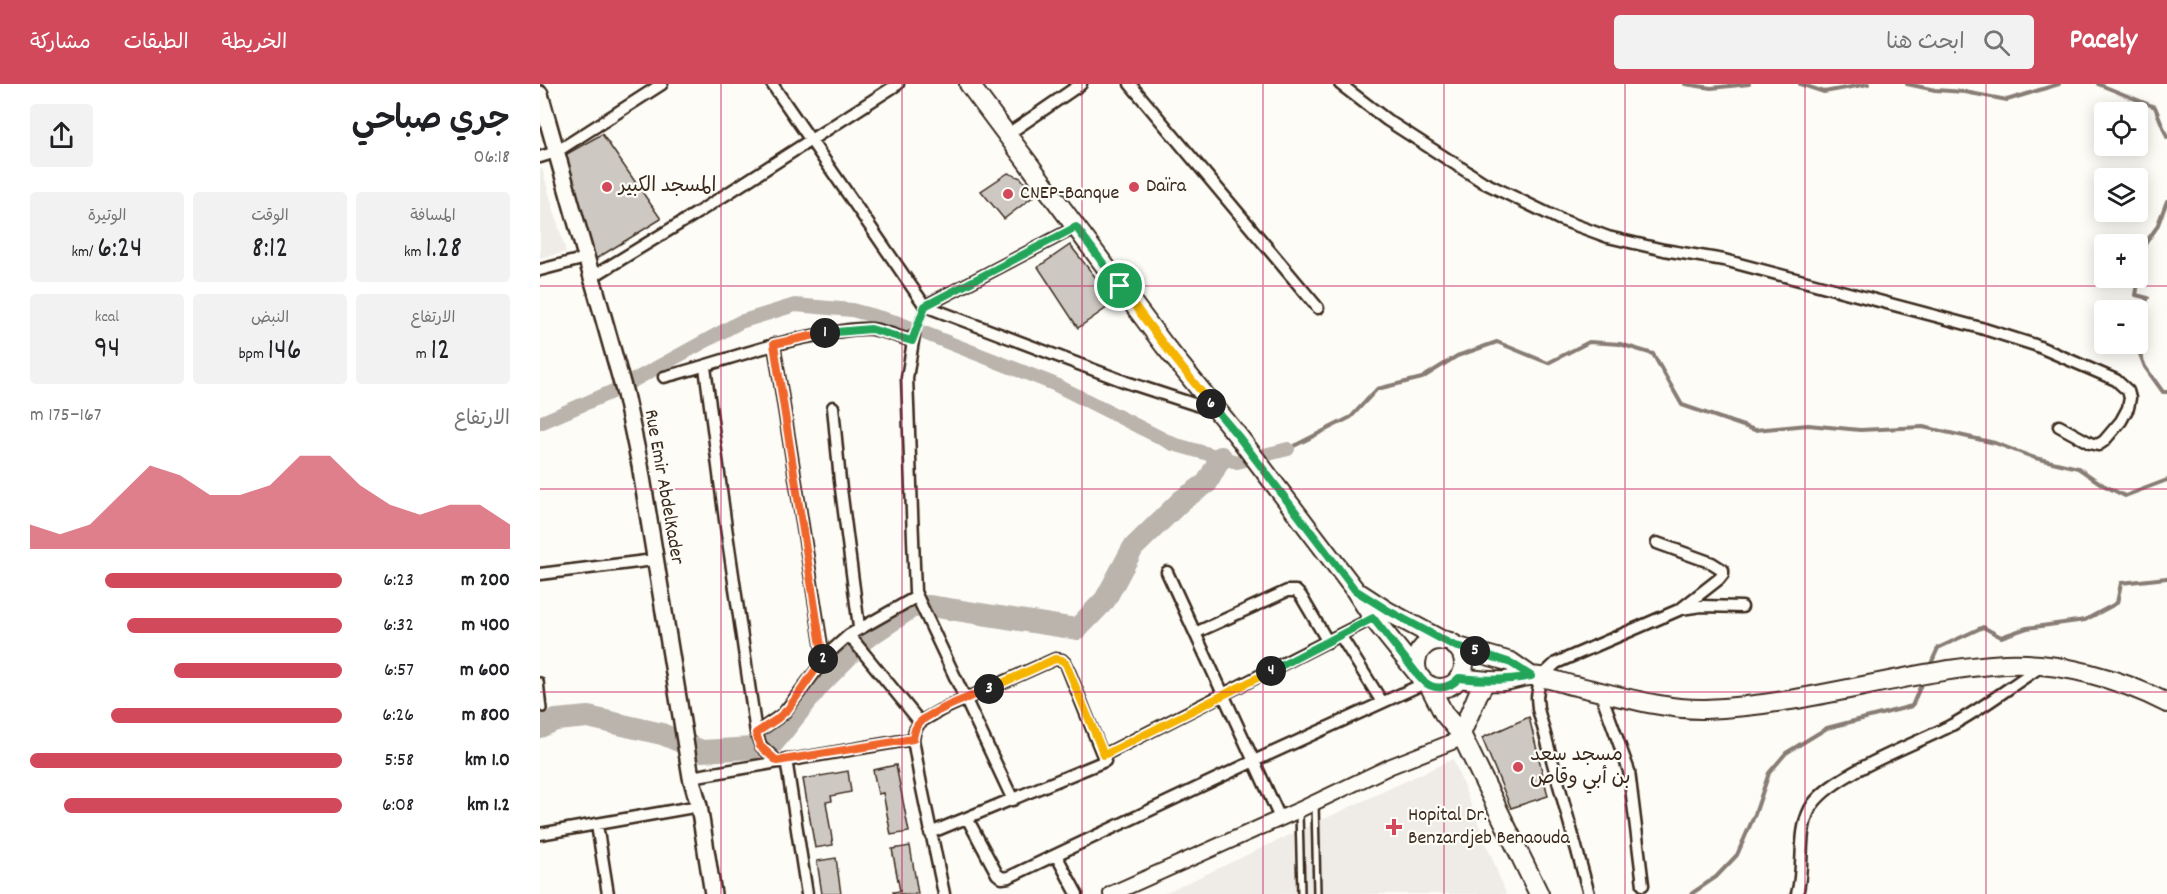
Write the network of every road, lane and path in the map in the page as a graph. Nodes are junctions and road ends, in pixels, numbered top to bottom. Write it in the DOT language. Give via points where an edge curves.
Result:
graph roads {
  1 [pos="662,84"];
  2 [pos="772,84"];
  3 [pos="898,84"];
  4 [pos="969,84"];
  5 [pos="1081,84"];
  6 [pos="1130,84"];
  7 [pos="1340,84"];
  8 [pos="540,94"];
  9 [pos="1008,134"];
  10 [pos="810,140"];
  11 [pos="556,152"];
  12 [pos="540,157"];
  13 [pos="1076,227"];
  14 [pos="586,258"];
  15 [pos="540,270"];
  16 [pos="592,277"];
  17 [pos="925,306"];
  18 [pos="1318,308"];
  19 [pos="913,338"];
  20 [pos="774,344"];
  21 [pos="705,367"];
  22 [pos="664,377"];
  23 [pos="833,407"];
  24 [pos="1218,412"];
  25 [pos="2059,426"];
  26 [pos="1657,543"];
  27 [pos="654,560"];
  28 [pos="1167,572"];
  29 [pos="540,574"];
  30 [pos="1355,590"];
  31 [pos="919,603"];
  32 [pos="1742,607"];
  33 [pos="1681,609"];
  34 [pos="1373,618"];
  35 [pos="859,627"];
  36 [pos="1196,633"];
  37 [pos="1340,635"];
  38 [pos="855,642"];
  39 [pos="1328,642"];
  40 [pos="1449,643"];
  41 [pos="824,661"];
  42 [pos="2042,666"];
  43 [pos="1536,677"];
  44 [pos="1459,679"];
  45 [pos="540,681"];
  46 [pos="1424,681"];
  47 [pos="1486,681"];
  48 [pos="1600,691"];
  49 [pos="1223,696"];
  50 [pos="967,699"];
  51 [pos="1382,702"];
  52 [pos="2167,703"];
  53 [pos="543,709"];
  54 [pos="920,722"];
  55 [pos="757,736"];
  56 [pos="1461,736"];
  57 [pos="913,739"];
  58 [pos="1104,755"];
  59 [pos="778,759"];
  60 [pos="1254,761"];
  61 [pos="691,777"];
  62 [pos="1013,800"];
  63 [pos="1315,802"];
  64 [pos="699,806"];
  65 [pos="1299,810"];
  66 [pos="968,818"];
  67 [pos="1280,818"];
  68 [pos="597,825"];
  69 [pos="930,833"];
  70 [pos="540,834"];
  71 [pos="1056,855"];
  72 [pos="1643,885"];
  73 [pos="608,894"];
  74 [pos="713,894"];
  75 [pos="807,894"];
  76 [pos="944,894"];
  77 [pos="1077,894"];
  78 [pos="1111,894"];
  79 [pos="1301,894"];
  80 [pos="1317,894"];
  81 [pos="1539,894"];
  82 [pos="1589,894"];
  83 [pos="1797,894"];
  1 -- 11 [label="street"];
  2 -- 10 [label="street"];
  3 -- 10 [label="street"];
  4 -- 9 [label="main road"];
  5 -- 9 [label="street"];
  6 -- 18 [label="street"];
  7 -- 25 [label="street" via="1387,120 1483,182 1559,219 1608,237 1724,260 1981,328 2034,345 2116,380 2128,391 2128,408 2121,421 2098,445"];
  8 -- 11 [label="main road, Rue Emir AbdelKader"];
  9 -- 13 [label="main road"];
  10 -- 16 [label="street"];
  10 -- 17 [label="street"];
  11 -- 12 [label="street"];
  11 -- 14 [label="main road, Rue Emir AbdelKader"];
  13 -- 17 [label="street"];
  13 -- 24 [label="main road"];
  14 -- 15 [label="street"];
  14 -- 16 [label="main road, Rue Emir AbdelKader"];
  16 -- 27 [label="main road, Rue Emir AbdelKader" via="625,394"];
  17 -- 19 [label="lane"];
  17 -- 24 [label="street" via="1126,382"];
  19 -- 20 [label="street" via="871,329 816,334"];
  19 -- 31 [label="street" via="907,378 914,585"];
  20 -- 21 [label="street"];
  20 -- 41 [label="street"];
  21 -- 22 [label="street"];
  21 -- 55 [label="street"];
  23 -- 35 [label="street"];
  24 -- 30 [label="main road"];
  26 -- 33 [label="street" via="1723,570 1719,579"];
  27 -- 29 [label="street"];
  27 -- 61 [label="main road, Rue Emir AbdelKader"];
  28 -- 36 [label="street"];
  30 -- 34 [label="main road"];
  30 -- 40 [label="main road"];
  31 -- 35 [label="street"];
  31 -- 50 [label="street"];
  32 -- 33 [label="street"];
  33 -- 43 [label="street" via="1556,663"];
  34 -- 37 [label="street"];
  34 -- 46 [label="main road"];
  35 -- 38 [label="street"];
  36 -- 39 [label="street" via="1287,591 1296,591"];
  36 -- 49 [label="street"];
  37 -- 39 [label="street"];
  37 -- 51 [label="street"];
  38 -- 41 [label="street"];
  38 -- 54 [label="street"];
  39 -- 49 [label="street"];
  40 -- 43 [label="main road" via="1511,663"];
  40 -- 44 [label="main road" via="1462,656 1464,665"];
  40 -- 46 [label="main road" via="1429,643 1423,647 1416,659"];
  41 -- 55 [label="street" via="788,709"];
  42 -- 48 [label="main road" via="1972,668 1828,695 1703,709"];
  42 -- 52 [label="main road" via="2120,682"];
  42 -- 83 [label="street" via="1952,725 1828,788 1810,808 1804,828"];
  43 -- 47 [label="main road"];
  43 -- 48 [label="main road"];
  43 -- 82 [label="street" via="1538,709"];
  44 -- 46 [label="main road" via="1445,688"];
  44 -- 47 [label="main road"];
  44 -- 56 [label="main road" via="1466,710"];
  45 -- 53 [label="lane"];
  46 -- 51 [label="street"];
  46 -- 56 [label="main road"];
  47 -- 56 [label="main road"];
  48 -- 72 [label="street" via="1629,771"];
  49 -- 58 [label="street"];
  49 -- 60 [label="street"];
  50 -- 54 [label="street"];
  50 -- 58 [label="street" via="1055,659 1062,660"];
  50 -- 62 [label="street"];
  51 -- 60 [label="street"];
  54 -- 57 [label="street"];
  55 -- 59 [label="street" via="760,746"];
  56 -- 63 [label="street"];
  56 -- 81 [label="main road"];
  57 -- 59 [label="street"];
  57 -- 69 [label="street"];
  58 -- 62 [label="street" via="1104,762"];
  59 -- 61 [label="street"];
  59 -- 75 [label="street"];
  60 -- 67 [label="street"];
  60 -- 71 [label="street"];
  61 -- 64 [label="main road, Rue Emir AbdelKader"];
  62 -- 66 [label="street"];
  63 -- 65 [label="street"];
  63 -- 80 [label="lane"];
  64 -- 68 [label="street"];
  64 -- 74 [label="main road, Rue Emir AbdelKader"];
  65 -- 67 [label="street"];
  65 -- 79 [label="lane"];
  66 -- 69 [label="street"];
  66 -- 71 [label="street" via="1002,878"];
  67 -- 78 [label="street"];
  68 -- 70 [label="street"];
  68 -- 73 [label="street"];
  69 -- 76 [label="street"];
  71 -- 77 [label="street"];
}
